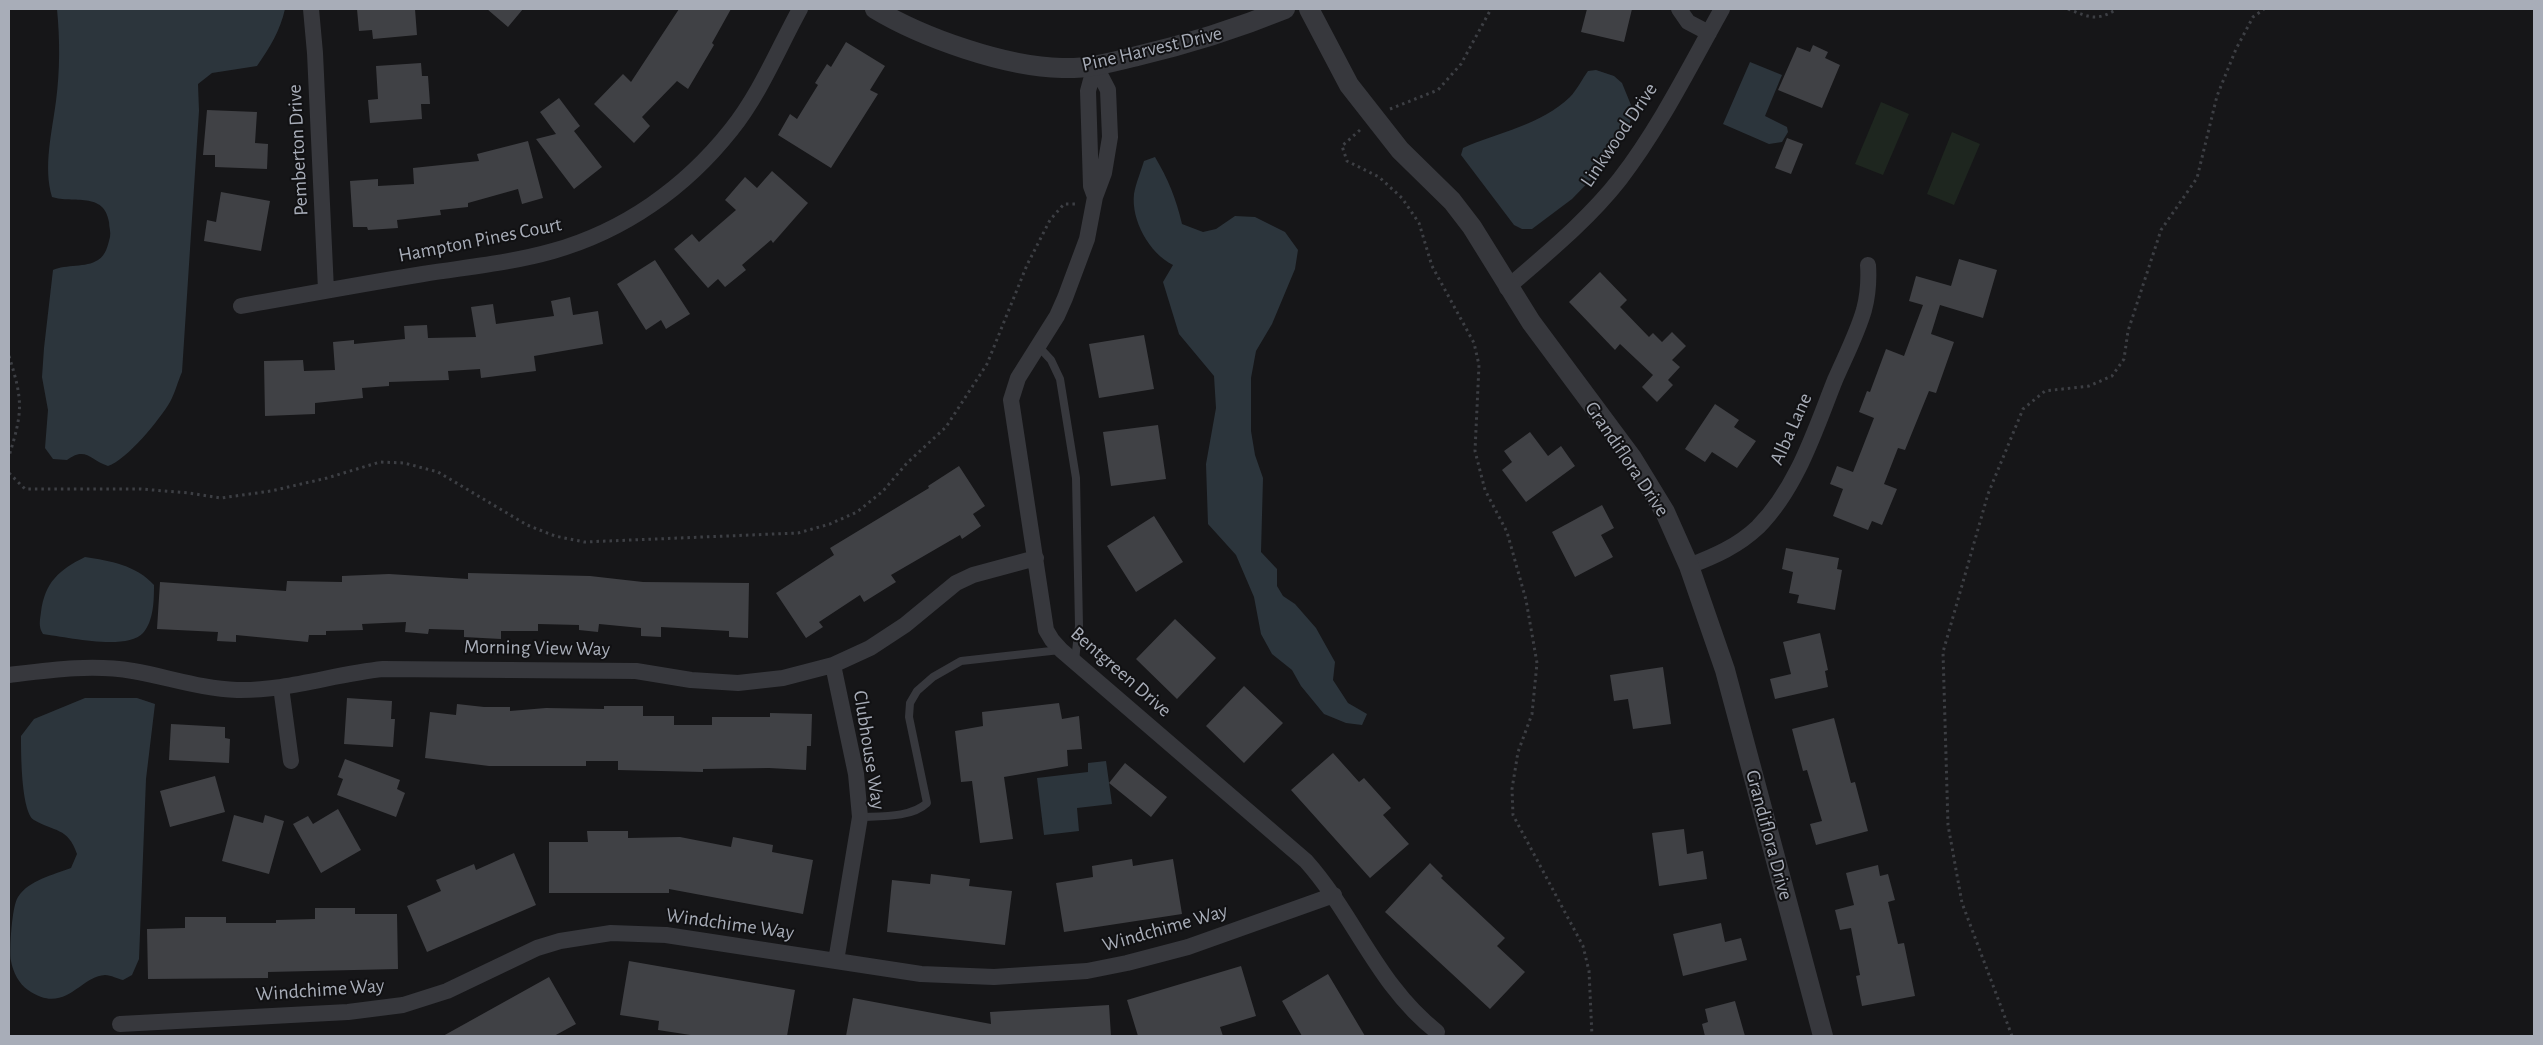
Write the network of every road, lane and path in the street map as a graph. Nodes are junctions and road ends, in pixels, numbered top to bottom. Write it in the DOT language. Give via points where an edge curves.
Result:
graph roads {
  1 [pos="311,9"];
  2 [pos="800,9"];
  3 [pos="875,9"];
  4 [pos="1285,9"];
  5 [pos="1309,9"];
  6 [pos="1491,9"];
  7 [pos="1679,9"];
  8 [pos="1722,9"];
  9 [pos="2068,9"];
  10 [pos="2117,9"];
  11 [pos="2264,9"];
  12 [pos="1708,33"];
  13 [pos="1095,65"];
  14 [pos="1373,118"];
  15 [pos="1094,202"];
  16 [pos="1868,265"];
  17 [pos="1507,288"];
  18 [pos="326,290"];
  19 [pos="241,306"];
  20 [pos="1038,345"];
  21 [pos="9,356"];
  22 [pos="9,456"];
  23 [pos="9,473"];
  24 [pos="1036,558"];
  25 [pos="1690,566"];
  26 [pos="1062,650"];
  27 [pos="1075,660"];
  28 [pos="833,665"];
  29 [pos="9,675"];
  30 [pos="281,687"];
  31 [pos="291,761"];
  32 [pos="860,817"];
  33 [pos="1334,895"];
  34 [pos="836,961"];
  35 [pos="120,1024"];
  36 [pos="1437,1032"];
  37 [pos="1592,1036"];
  38 [pos="1823,1036"];
  39 [pos="2012,1036"];
  1 -- 18 [label="street, Pemberton Drive"];
  2 -- 18 [label="street, Hampton Pines Court" via="760,87 732,129 703,162 632,218 544,253"];
  3 -- 13 [label="street, Pine Harvest Drive" via="918,31 982,53 1050,68"];
  4 -- 13 [label="street, Pine Harvest Drive" via="1205,39"];
  5 -- 14 [label="street, Grandiflora Drive" via="1349,85"];
  6 -- 14 [label="path" via="1460,64 1438,90 1398,104"];
  7 -- 12 [label="street" via="1688,22"];
  8 -- 12 [label="street, Linkwood Drive"];
  9 -- 10 [label="path" via="2090,18 2104,17"];
  11 -- 39 [label="path" via="2253,18 2236,49 2217,96 2197,178 2161,230 2128,331 2124,359 2112,376 2089,386 2045,391 2023,409 1988,494 1943,652 1948,825 1962,903"];
  12 -- 17 [label="street, Linkwood Drive" via="1654,128 1620,178 1556,245"];
  13 -- 15 [label="street, Bentgreen Drive" via="1088,91"];
  14 -- 17 [label="street, Grandiflora Drive" via="1472,227"];
  14 -- 37 [label="path" via="1342,146 1347,161 1379,177 1402,198 1419,223 1432,266 1474,343 1479,365 1475,451 1485,490 1507,532 1526,600 1537,663 1532,714 1518,752 1512,815 1583,946 1589,971"];
  15 -- 20 [label="street, Bentgreen Drive" via="1087,239 1069,289 1057,316"];
  15 -- 23 [label="path" via="1064,204 1056,210 1027,265 987,364 946,427 857,512 798,533 584,542 555,536 527,525 438,472 404,463 380,462 308,482 221,498 141,489 25,489"];
  16 -- 25 [label="street, Alba Lane" via="1864,310 1806,452 1784,494 1759,526 1741,542"];
  17 -- 25 [label="street, Grandiflora Drive" via="1632,458 1665,512"];
  18 -- 19 [label="street, Hampton Pines Court"];
  20 -- 24 [label="street, Bentgreen Drive" via="1013,388 1011,400"];
  20 -- 27 [label="lane" via="1051,360 1060,379 1076,478 1079,626"];
  21 -- 22 [label="path" via="20,398 20,422"];
  24 -- 26 [label="street, Bentgreen Drive" via="1043,621 1052,640"];
  24 -- 28 [label="street, Morning View Way" via="973,575 956,583 890,636"];
  25 -- 38 [label="street, Grandiflora Drive" via="1725,670"];
  26 -- 27 [label="street, Bentgreen Drive"];
  26 -- 32 [label="lane" via="961,661 916,690 910,703 910,717 927,803 920,809 896,815"];
  27 -- 33 [label="street, Bentgreen Drive" via="1286,842"];
  28 -- 30 [label="street, Morning View Way" via="783,678 738,683 691,680 636,671 423,668 355,672"];
  28 -- 32 [label="street, Clubhouse Way" via="856,774"];
  29 -- 30 [label="street, Morning View Way" via="103,668 218,689"];
  30 -- 31 [label="street"];
  32 -- 34 [label="street, Clubhouse Way"];
  33 -- 34 [label="street, Windchime Way" via="1173,951 1087,971 1026,976 962,976 885,970"];
  33 -- 36 [label="street, Bentgreen Drive" via="1391,987 1406,1006"];
  34 -- 35 [label="street, Windchime Way" via="666,935 611,933 537,948 447,991 403,1005 348,1012"];
}
